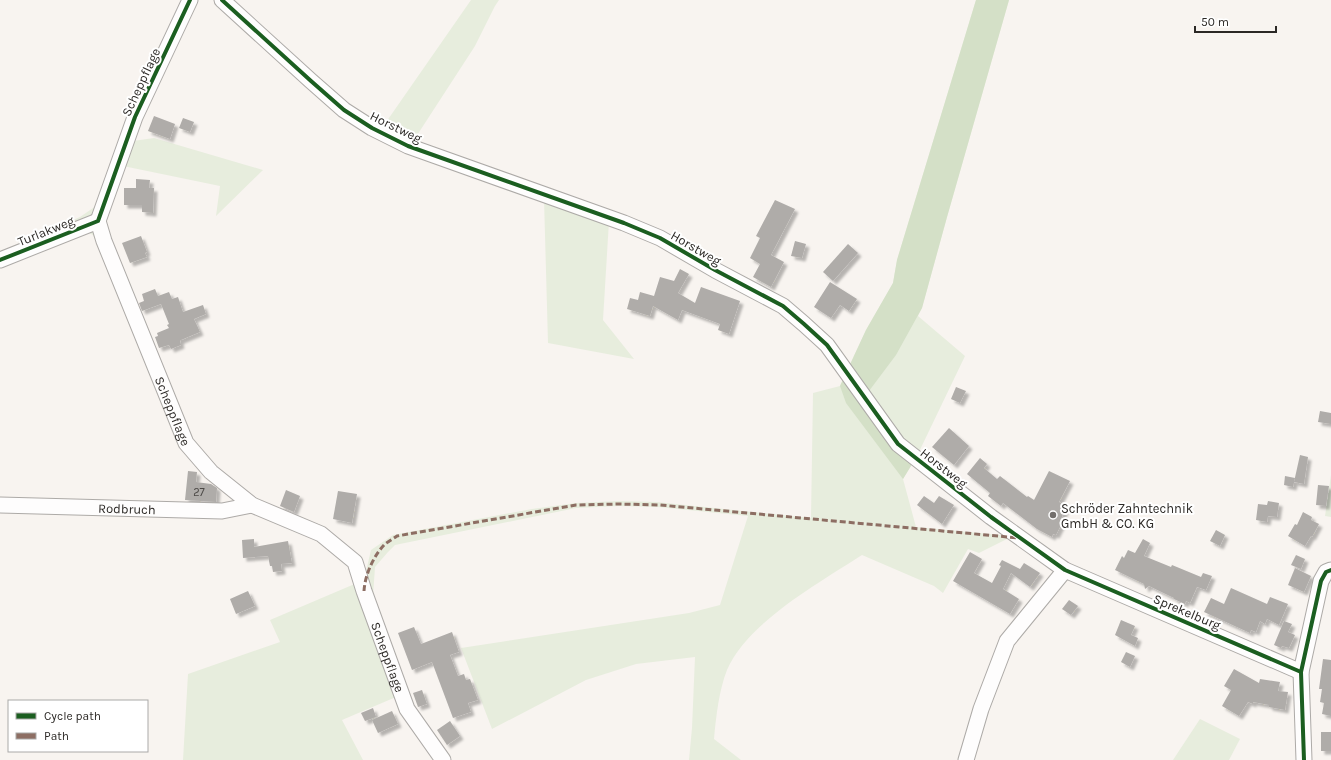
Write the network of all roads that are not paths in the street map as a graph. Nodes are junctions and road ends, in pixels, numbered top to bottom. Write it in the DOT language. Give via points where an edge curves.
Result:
graph roads {
  1 [pos="190,0"];
  2 [pos="222,0"];
  3 [pos="98,221"];
  4 [pos="0,260"];
  5 [pos="237,494"];
  6 [pos="0,505"];
  7 [pos="252,505"];
  8 [pos="236,509"];
  9 [pos="1065,570"];
  10 [pos="1331,570"];
  11 [pos="1301,672"];
  12 [pos="442,760"];
  13 [pos="966,760"];
  14 [pos="1304,760"];
  1 -- 3 [label="street, Scheppflage" via="135,117"];
  2 -- 9 [label="street, Horstweg" via="310,81 344,110 372,128 408,146 660,238 783,306 827,345 898,444 991,517"];
  3 -- 4 [label="street, Turlakweg"];
  3 -- 5 [label="street, Scheppflage" via="186,443 211,472"];
  5 -- 7 [label="street, Scheppflage"];
  5 -- 8 [label="street"];
  6 -- 8 [label="street, Rodbruch" via="222,511"];
  7 -- 8 [label="street, Rodbruch"];
  7 -- 12 [label="street, Scheppflage" via="321,534 355,562 407,709"];
  9 -- 11 [label="street, Sprekelburg"];
  9 -- 13 [label="street" via="1007,641 981,708"];
  10 -- 11 [label="street" via="1326,572 1321,581"];
  11 -- 14 [label="street"];
}
